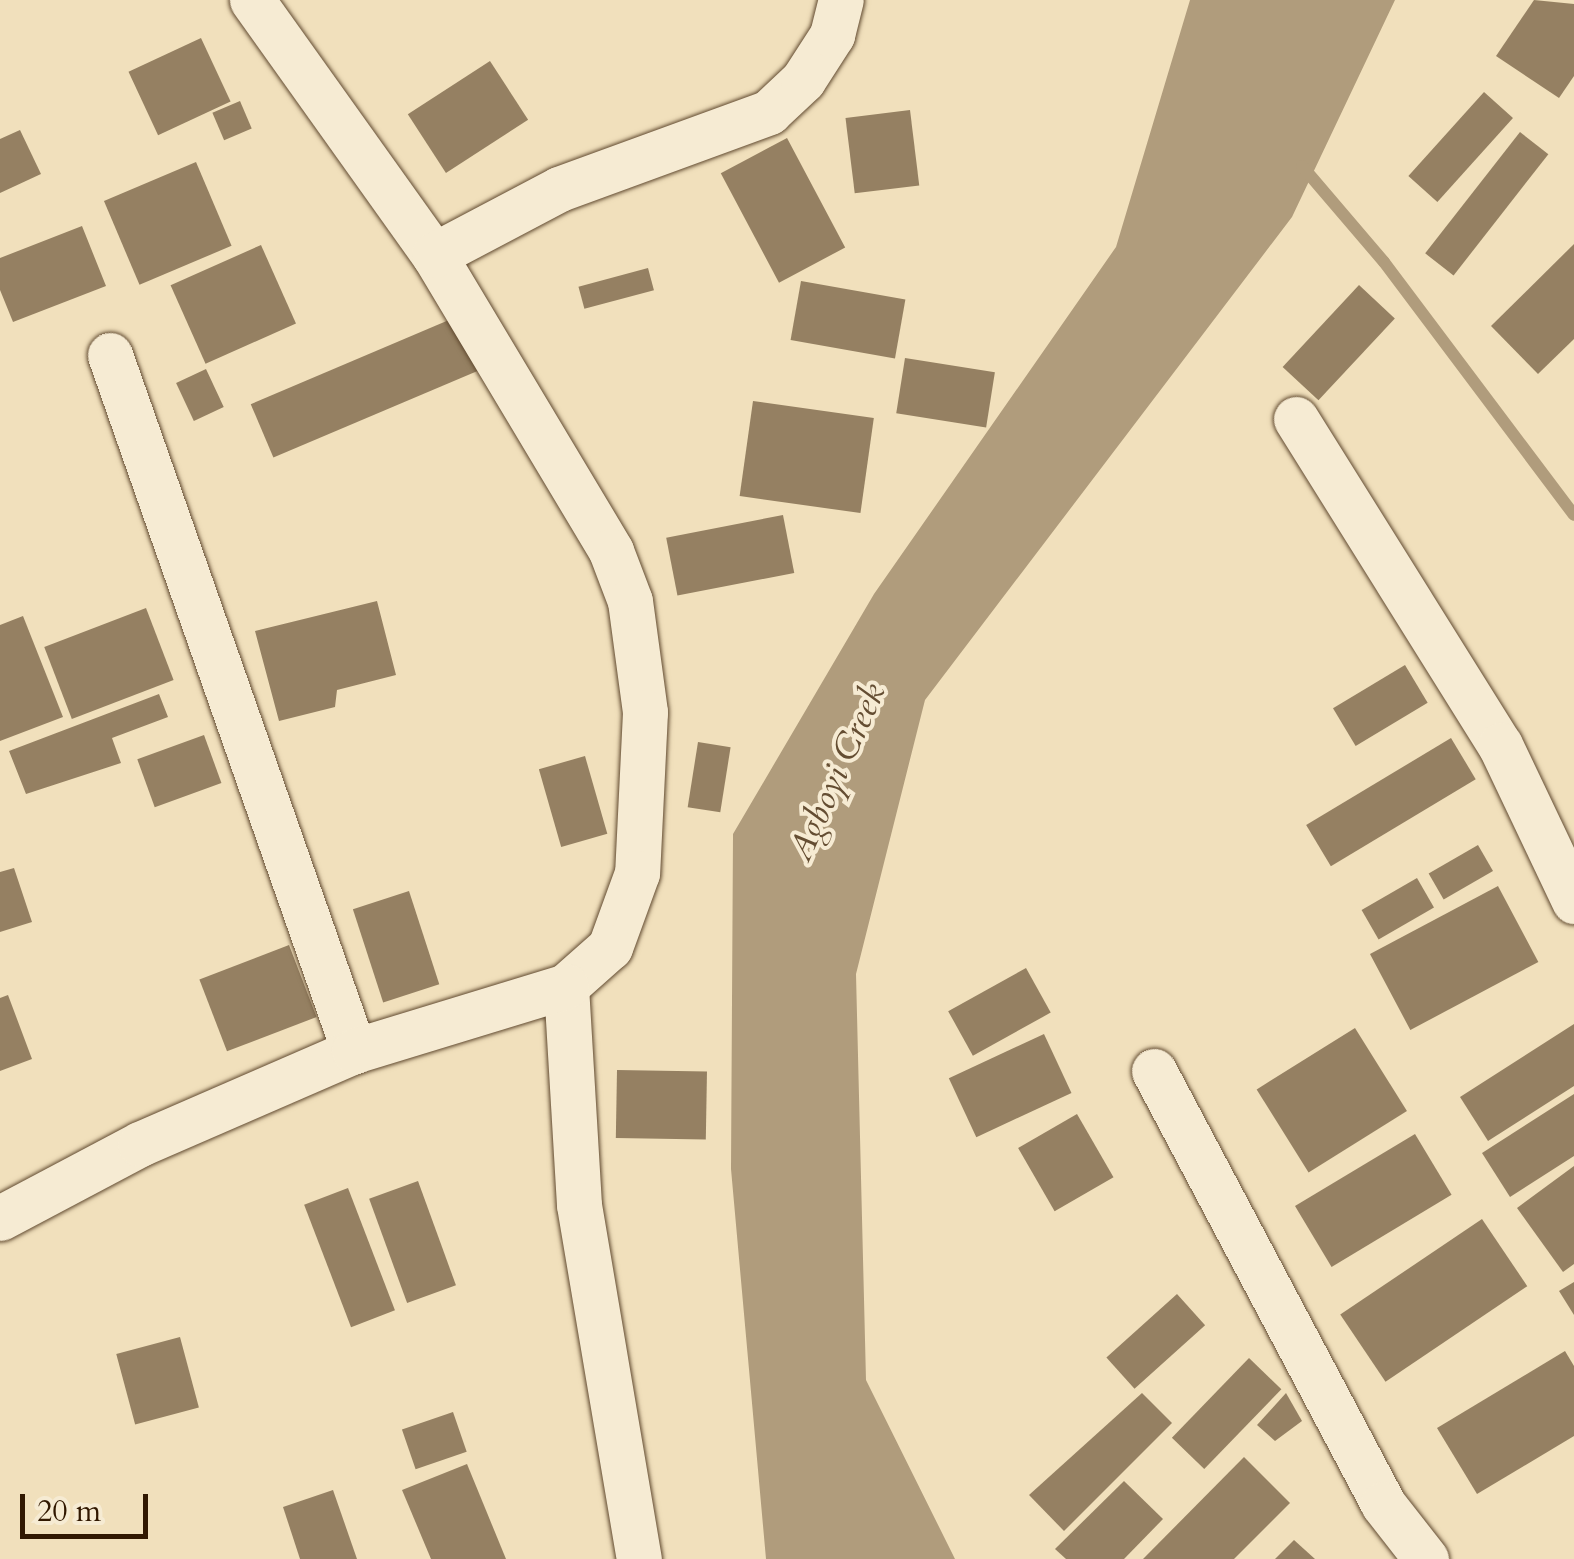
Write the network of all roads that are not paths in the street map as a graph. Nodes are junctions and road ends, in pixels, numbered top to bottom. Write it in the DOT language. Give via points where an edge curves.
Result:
graph roads {
  1 [pos="252,0"];
  2 [pos="841,0"];
  3 [pos="434,255"];
  4 [pos="110,355"];
  5 [pos="1296,419"];
  6 [pos="1574,901"];
  7 [pos="566,986"];
  8 [pos="354,1051"];
  9 [pos="1154,1071"];
  10 [pos="0,1218"];
  11 [pos="638,1559"];
  12 [pos="1426,1559"];
  1 -- 3 [label="street"];
  2 -- 3 [label="street" via="832,35 804,80 769,112 559,189"];
  3 -- 7 [label="street" via="611,551 643,655 637,873 629,911 594,968"];
  4 -- 8 [label="street"];
  5 -- 6 [label="street" via="1500,746"];
  7 -- 8 [label="street"];
  7 -- 11 [label="street" via="579,1205"];
  8 -- 10 [label="street" via="140,1144"];
  9 -- 12 [label="street" via="1382,1504"];
}
